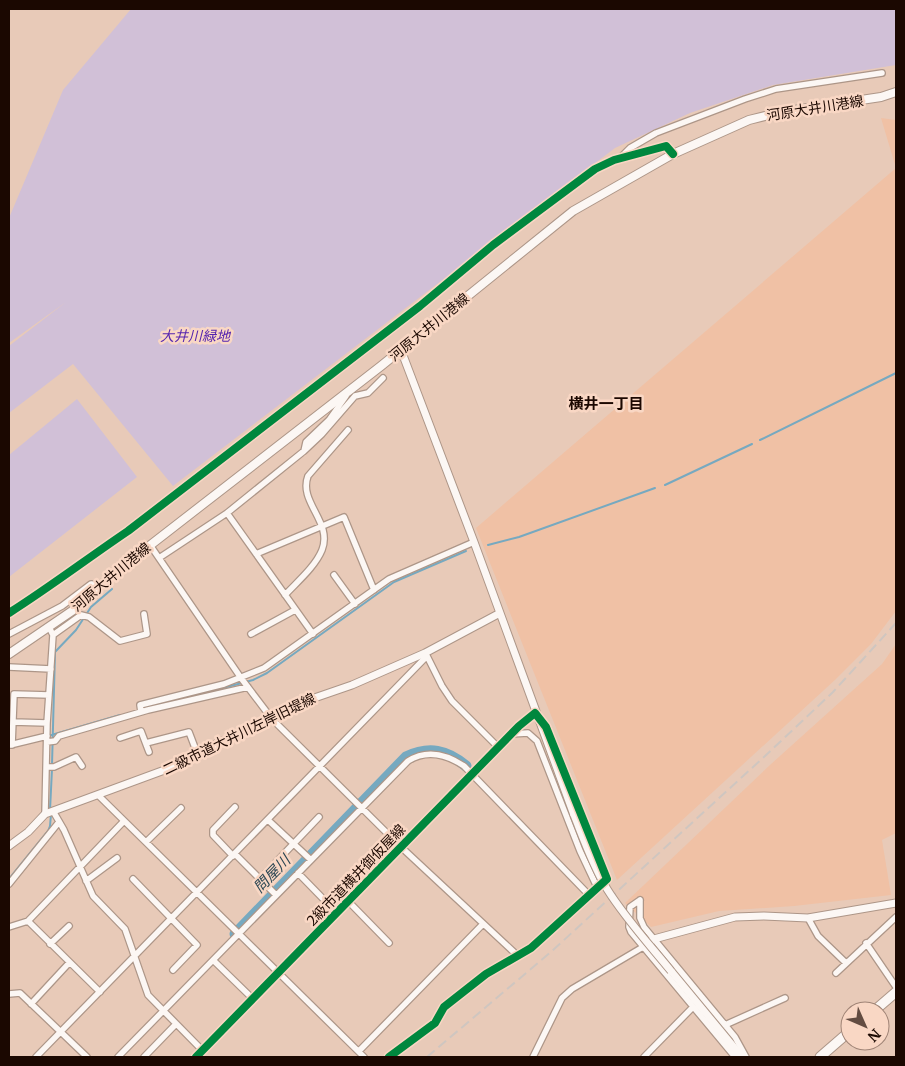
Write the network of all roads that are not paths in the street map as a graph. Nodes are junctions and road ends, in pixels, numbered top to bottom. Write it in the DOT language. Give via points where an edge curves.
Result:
graph roads {
  1 [pos="882,73"];
  2 [pos="896,92"];
  3 [pos="673,154"];
  4 [pos="619,159"];
  5 [pos="401,350"];
  6 [pos="383,378"];
  7 [pos="350,390"];
  8 [pos="348,430"];
  9 [pos="304,451"];
  10 [pos="227,513"];
  11 [pos="323,526"];
  12 [pos="474,542"];
  13 [pos="150,544"];
  14 [pos="256,554"];
  15 [pos="159,558"];
  16 [pos="334,575"];
  17 [pos="100,585"];
  18 [pos="374,590"];
  19 [pos="285,595"];
  20 [pos="354,604"];
  21 [pos="295,610"];
  22 [pos="9,613"];
  23 [pos="500,613"];
  24 [pos="144,614"];
  25 [pos="49,627"];
  26 [pos="9,634"];
  27 [pos="251,634"];
  28 [pos="313,634"];
  29 [pos="53,635"];
  30 [pos="9,654"];
  31 [pos="426,655"];
  32 [pos="9,667"];
  33 [pos="50,669"];
  34 [pos="241,678"];
  35 [pos="247,687"];
  36 [pos="203,691"];
  37 [pos="49,695"];
  38 [pos="205,698"];
  39 [pos="141,712"];
  40 [pos="535,713"];
  41 [pos="272,719"];
  42 [pos="13,722"];
  43 [pos="47,722"];
  44 [pos="511,734"];
  45 [pos="120,738"];
  46 [pos="47,739"];
  47 [pos="146,743"];
  48 [pos="11,745"];
  49 [pos="498,747"];
  50 [pos="149,752"];
  51 [pos="197,753"];
  52 [pos="46,766"];
  53 [pos="82,766"];
  54 [pos="320,766"];
  55 [pos="472,774"];
  56 [pos="98,795"];
  57 [pos="235,807"];
  58 [pos="181,808"];
  59 [pos="362,808"];
  60 [pos="49,813"];
  61 [pos="319,818"];
  62 [pos="268,820"];
  63 [pos="59,822"];
  64 [pos="124,822"];
  65 [pos="10,842"];
  66 [pos="146,842"];
  67 [pos="294,844"];
  68 [pos="401,847"];
  69 [pos="234,855"];
  70 [pos="116,858"];
  71 [pos="311,860"];
  72 [pos="80,866"];
  73 [pos="298,874"];
  74 [pos="133,879"];
  75 [pos="260,879"];
  76 [pos="86,881"];
  77 [pos="9,884"];
  78 [pos="597,887"];
  79 [pos="197,893"];
  80 [pos="276,895"];
  81 [pos="589,895"];
  82 [pos="348,902"];
  83 [pos="896,903"];
  84 [pos="337,912"];
  85 [pos="896,917"];
  86 [pos="808,918"];
  87 [pos="172,919"];
  88 [pos="28,921"];
  89 [pos="484,924"];
  90 [pos="68,926"];
  91 [pos="9,927"];
  92 [pos="238,934"];
  93 [pos="654,939"];
  94 [pos="389,943"];
  95 [pos="866,943"];
  96 [pos="50,944"];
  97 [pos="643,948"];
  98 [pos="517,955"];
  99 [pos="134,957"];
  100 [pos="213,960"];
  101 [pos="69,963"];
  102 [pos="846,963"];
  103 [pos="173,970"];
  104 [pos="278,972"];
  105 [pos="836,973"];
  106 [pos="896,987"];
  107 [pos="100,992"];
  108 [pos="896,992"];
  109 [pos="9,994"];
  110 [pos="785,998"];
  111 [pos="253,999"];
  112 [pos="886,1001"];
  113 [pos="31,1004"];
  114 [pos="692,1008"];
  115 [pos="164,1011"];
  116 [pos="176,1024"];
  117 [pos="725,1025"];
  118 [pos="61,1032"];
  119 [pos="840,1040"];
  120 [pos="202,1051"];
  121 [pos="358,1051"];
  122 [pos="36,1057"];
  123 [pos="87,1057"];
  124 [pos="118,1057"];
  125 [pos="144,1057"];
  126 [pos="196,1057"];
  127 [pos="364,1057"];
  128 [pos="389,1057"];
  129 [pos="533,1057"];
  130 [pos="644,1057"];
  131 [pos="735,1057"];
  132 [pos="744,1057"];
  133 [pos="820,1057"];
  1 -- 4 [label="street" via="776,89 745,99 656,133 630,148"];
  2 -- 3 [label="main road, 河原大井川港線" via="750,120"];
  3 -- 4 [label="street" via="666,146"];
  3 -- 5 [label="main road, 河原大井川港線" via="573,211"];
  4 -- 22 [label="street" via="595,169 128,531 56,584"];
  5 -- 7 [label="main road, 河原大井川港線"];
  5 -- 12 [label="street"];
  6 -- 9 [label="street" via="368,393 355,396"];
  7 -- 9 [label="street" via="329,420 306,442"];
  7 -- 13 [label="main road, 河原大井川港線"];
  8 -- 11 [label="street" via="306,482 308,495"];
  9 -- 10 [label="street"];
  10 -- 14 [label="street"];
  10 -- 15 [label="street"];
  11 -- 14 [label="street"];
  11 -- 18 [label="street" via="344,517"];
  11 -- 19 [label="street" via="321,553"];
  12 -- 18 [label="street" via="389,579"];
  12 -- 23 [label="street"];
  13 -- 15 [label="street"];
  13 -- 17 [label="main road, 河原大井川港線"];
  14 -- 19 [label="street"];
  15 -- 34 [label="street"];
  16 -- 20 [label="street"];
  17 -- 25 [label="main road, 河原大井川港線" via="78,607"];
  17 -- 26 [label="street" via="92,584 62,606"];
  18 -- 20 [label="street"];
  19 -- 21 [label="street"];
  20 -- 28 [label="street"];
  21 -- 27 [label="street"];
  21 -- 28 [label="street"];
  23 -- 31 [label="street, 二級市道大井川左岸旧堤線"];
  23 -- 40 [label="street"];
  24 -- 29 [label="street" via="147,634 120,641 89,617 81,615"];
  25 -- 29 [label="street"];
  25 -- 30 [label="main road, 河原大井川港線"];
  28 -- 34 [label="street" via="264,668"];
  29 -- 33 [label="street"];
  31 -- 41 [label="street, 二級市道大井川左岸旧堤線" via="294,705"];
  31 -- 49 [label="street" via="452,701"];
  31 -- 54 [label="street"];
  32 -- 33 [label="street"];
  33 -- 37 [label="street"];
  34 -- 35 [label="street"];
  34 -- 36 [label="street"];
  35 -- 38 [label="street"];
  35 -- 41 [label="street"];
  36 -- 38 [label="street"];
  36 -- 39 [label="street" via="140,705"];
  37 -- 42 [label="street" via="14,694"];
  37 -- 43 [label="street"];
  38 -- 39 [label="street"];
  39 -- 46 [label="street" via="59,736 55,740"];
  40 -- 44 [label="street, 2級市道横井御仮屋線"];
  40 -- 78 [label="street" via="546,727 607,879"];
  40 -- 132 [label="street, bridge" via="574,816 607,888 671,971"];
  41 -- 51 [label="street, 二級市道大井川左岸旧堤線"];
  41 -- 54 [label="street"];
  42 -- 43 [label="street"];
  42 -- 48 [label="street"];
  43 -- 46 [label="street"];
  44 -- 49 [label="street, 2級市道横井御仮屋線"];
  44 -- 78 [label="street" via="528,733 537,742"];
  45 -- 47 [label="street" via="142,731"];
  46 -- 48 [label="street"];
  46 -- 52 [label="street"];
  47 -- 50 [label="street"];
  47 -- 51 [label="street" via="188,732"];
  49 -- 55 [label="street, 2級市道横井御仮屋線"];
  51 -- 56 [label="street, 二級市道大井川左岸旧堤線" via="170,768"];
  52 -- 53 [label="street" via="54,767 76,756"];
  52 -- 60 [label="street"];
  54 -- 59 [label="street"];
  54 -- 62 [label="street"];
  55 -- 59 [label="street" via="451,758 423,754 408,761"];
  55 -- 68 [label="street, 2級市道横井御仮屋線"];
  55 -- 81 [label="street"];
  56 -- 60 [label="street, 二級市道大井川左岸旧堤線"];
  56 -- 64 [label="street"];
  57 -- 69 [label="street" via="212,835"];
  58 -- 66 [label="street"];
  59 -- 68 [label="street"];
  59 -- 71 [label="street"];
  60 -- 63 [label="street"];
  60 -- 65 [label="street, 二級市道大井川左岸旧堤線" via="28,832"];
  61 -- 67 [label="street"];
  62 -- 67 [label="street"];
  62 -- 69 [label="street"];
  63 -- 72 [label="street"];
  63 -- 77 [label="street"];
  64 -- 66 [label="street"];
  64 -- 72 [label="street"];
  66 -- 79 [label="street"];
  67 -- 71 [label="street"];
  67 -- 75 [label="street"];
  68 -- 82 [label="street, 2級市道横井御仮屋線"];
  68 -- 89 [label="street"];
  69 -- 75 [label="street"];
  69 -- 79 [label="street"];
  70 -- 76 [label="street"];
  71 -- 73 [label="street"];
  72 -- 76 [label="street"];
  72 -- 88 [label="street"];
  73 -- 80 [label="street"];
  73 -- 84 [label="street"];
  74 -- 87 [label="street"];
  75 -- 80 [label="street"];
  76 -- 99 [label="street" via="92,896 125,929"];
  78 -- 81 [label="street"];
  79 -- 87 [label="street"];
  79 -- 92 [label="street"];
  80 -- 92 [label="street"];
  81 -- 98 [label="street" via="531,948"];
  82 -- 84 [label="street, 2級市道横井御仮屋線"];
  82 -- 94 [label="street"];
  83 -- 86 [label="street"];
  84 -- 104 [label="street, 2級市道横井御仮屋線"];
  85 -- 95 [label="street"];
  86 -- 93 [label="street" via="735,918"];
  86 -- 102 [label="street" via="818,936"];
  87 -- 99 [label="street"];
  87 -- 103 [label="street" via="197,945"];
  88 -- 91 [label="street"];
  88 -- 96 [label="street"];
  89 -- 98 [label="street"];
  89 -- 121 [label="street"];
  90 -- 96 [label="street"];
  92 -- 100 [label="street"];
  92 -- 104 [label="street"];
  93 -- 97 [label="street"];
  93 -- 97 [label="street" via="640,918 640,900 630,908 628,927"];
  93 -- 117 [label="street"];
  95 -- 102 [label="street"];
  95 -- 106 [label="street"];
  96 -- 101 [label="street"];
  97 -- 114 [label="street"];
  97 -- 129 [label="street" via="562,998"];
  98 -- 128 [label="street" via="491,970 444,1007 435,1023"];
  99 -- 107 [label="street"];
  99 -- 115 [label="street" via="148,994"];
  100 -- 111 [label="street"];
  100 -- 115 [label="street"];
  101 -- 107 [label="street"];
  101 -- 113 [label="street"];
  102 -- 105 [label="street"];
  104 -- 111 [label="street, 2級市道横井御仮屋線"];
  104 -- 121 [label="street"];
  107 -- 118 [label="street"];
  108 -- 112 [label="main road"];
  109 -- 113 [label="street" via="20,993"];
  110 -- 117 [label="street"];
  111 -- 120 [label="street, 2級市道横井御仮屋線"];
  113 -- 118 [label="street"];
  114 -- 130 [label="street"];
  114 -- 131 [label="street"];
  115 -- 116 [label="street"];
  115 -- 124 [label="street"];
  116 -- 120 [label="street"];
  116 -- 125 [label="street"];
  117 -- 132 [label="street"];
  118 -- 122 [label="street"];
  118 -- 123 [label="street"];
  119 -- 133 [label="main road"];
  120 -- 126 [label="street, 2級市道横井御仮屋線"];
  121 -- 127 [label="street"];
}
